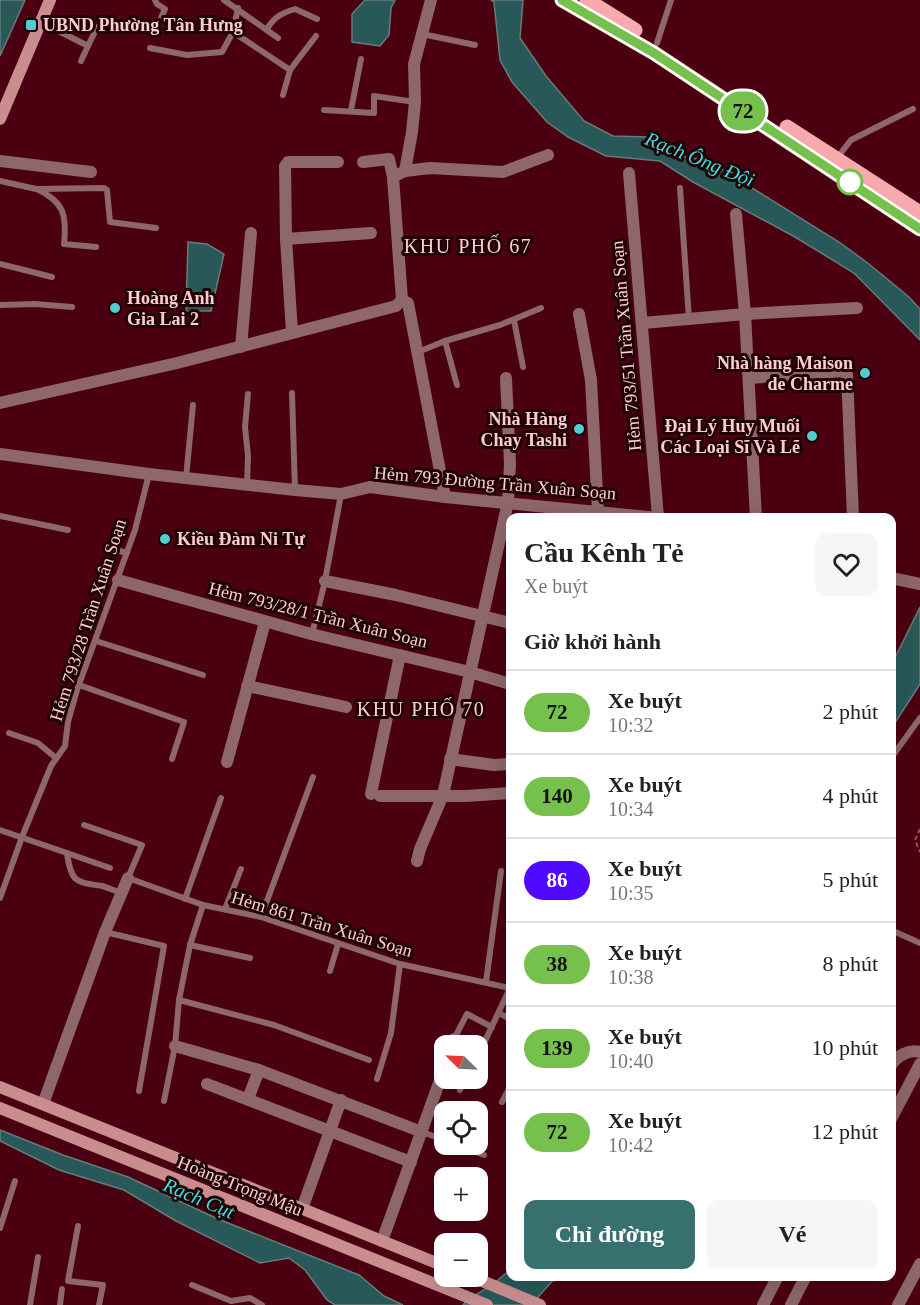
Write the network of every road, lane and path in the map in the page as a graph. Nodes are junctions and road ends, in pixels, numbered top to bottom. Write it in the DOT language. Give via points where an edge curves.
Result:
graph roads {
  1 [pos="50,0"];
  2 [pos="155,0"];
  3 [pos="224,0"];
  4 [pos="431,0"];
  5 [pos="562,0"];
  6 [pos="586,0"];
  7 [pos="671,0"];
  8 [pos="238,8"];
  9 [pos="317,19"];
  10 [pos="40,22"];
  11 [pos="97,27"];
  12 [pos="267,29"];
  13 [pos="233,32"];
  14 [pos="154,34"];
  15 [pos="422,34"];
  16 [pos="316,36"];
  17 [pos="278,38"];
  18 [pos="657,43"];
  19 [pos="475,45"];
  20 [pos="88,46"];
  21 [pos="150,48"];
  22 [pos="361,58"];
  23 [pos="81,61"];
  24 [pos="291,70"];
  25 [pos="283,95"];
  26 [pos="415,102"];
  27 [pos="913,109"];
  28 [pos="324,110"];
  29 [pos="351,110"];
  30 [pos="0,119"];
  31 [pos="548,155"];
  32 [pos="836,159"];
  33 [pos="0,161"];
  34 [pos="338,162"];
  35 [pos="363,162"];
  36 [pos="91,172"];
  37 [pos="629,173"];
  38 [pos="399,174"];
  39 [pos="0,181"];
  40 [pos="680,188"];
  41 [pos="36,189"];
  42 [pos="920,213"];
  43 [pos="736,214"];
  44 [pos="156,228"];
  45 [pos="920,229"];
  46 [pos="250,233"];
  47 [pos="371,233"];
  48 [pos="286,239"];
  49 [pos="96,247"];
  50 [pos="0,264"];
  51 [pos="52,277"];
  52 [pos="402,300"];
  53 [pos="0,305"];
  54 [pos="72,307"];
  55 [pos="541,308"];
  56 [pos="857,308"];
  57 [pos="579,314"];
  58 [pos="745,314"];
  59 [pos="689,319"];
  60 [pos="514,320"];
  61 [pos="643,323"];
  62 [pos="292,332"];
  63 [pos="445,341"];
  64 [pos="241,347"];
  65 [pos="418,352"];
  66 [pos="523,367"];
  67 [pos="506,378"];
  68 [pos="749,378"];
  69 [pos="457,385"];
  70 [pos="292,393"];
  71 [pos="248,394"];
  72 [pos="0,403"];
  73 [pos="193,405"];
  74 [pos="0,454"];
  75 [pos="149,474"];
  76 [pos="186,478"];
  77 [pos="248,485"];
  78 [pos="295,490"];
  79 [pos="341,494"];
  80 [pos="445,497"];
  81 [pos="508,502"];
  82 [pos="598,511"];
  83 [pos="618,513"];
  84 [pos="658,513"];
  85 [pos="756,513"];
  86 [pos="853,513"];
  87 [pos="0,516"];
  88 [pos="68,530"];
  89 [pos="112,549"];
  90 [pos="127,554"];
  91 [pos="896,578"];
  92 [pos="118,580"];
  93 [pos="325,581"];
  94 [pos="920,584"];
  95 [pos="482,616"];
  96 [pos="265,622"];
  97 [pos="506,622"];
  98 [pos="311,634"];
  99 [pos="96,641"];
  100 [pos="400,656"];
  101 [pos="470,672"];
  102 [pos="203,675"];
  103 [pos="506,683"];
  104 [pos="79,685"];
  105 [pos="247,686"];
  106 [pos="346,707"];
  107 [pos="920,718"];
  108 [pos="9,733"];
  109 [pos="896,751"];
  110 [pos="56,758"];
  111 [pos="172,759"];
  112 [pos="450,759"];
  113 [pos="227,762"];
  114 [pos="506,764"];
  115 [pos="313,777"];
  116 [pos="506,793"];
  117 [pos="443,795"];
  118 [pos="221,798"];
  119 [pos="84,825"];
  120 [pos="920,829"];
  121 [pos="0,830"];
  122 [pos="22,837"];
  123 [pos="920,852"];
  124 [pos="67,853"];
  125 [pos="417,861"];
  126 [pos="110,868"];
  127 [pos="240,868"];
  128 [pos="501,871"];
  129 [pos="128,878"];
  130 [pos="122,892"];
  131 [pos="0,898"];
  132 [pos="185,899"];
  133 [pos="203,905"];
  134 [pos="225,909"];
  135 [pos="261,917"];
  136 [pos="105,932"];
  137 [pos="896,932"];
  138 [pos="920,943"];
  139 [pos="338,944"];
  140 [pos="190,945"];
  141 [pos="250,958"];
  142 [pos="400,964"];
  143 [pos="330,971"];
  144 [pos="486,982"];
  145 [pos="506,987"];
  146 [pos="506,997"];
  147 [pos="179,1000"];
  148 [pos="499,1013"];
  149 [pos="506,1016"];
  150 [pos="492,1027"];
  151 [pos="456,1035"];
  152 [pos="488,1035"];
  153 [pos="175,1046"];
  154 [pos="920,1052"];
  155 [pos="369,1060"];
  156 [pos="896,1060"];
  157 [pos="920,1064"];
  158 [pos="259,1070"];
  159 [pos="377,1079"];
  160 [pos="207,1084"];
  161 [pos="0,1086"];
  162 [pos="437,1089"];
  163 [pos="139,1091"];
  164 [pos="506,1095"];
  165 [pos="248,1099"];
  166 [pos="341,1100"];
  167 [pos="164,1101"];
  168 [pos="502,1102"];
  169 [pos="43,1104"];
  170 [pos="0,1108"];
  171 [pos="896,1110"];
  172 [pos="36,1123"];
  173 [pos="331,1130"];
  174 [pos="422,1132"];
  175 [pos="434,1136"];
  176 [pos="411,1162"];
  177 [pos="219,1175"];
  178 [pos="15,1181"];
  179 [pos="210,1193"];
  180 [pos="302,1209"];
  181 [pos="78,1226"];
  182 [pos="0,1228"];
  183 [pos="382,1241"];
  184 [pos="38,1257"];
  185 [pos="374,1260"];
  186 [pos="434,1262"];
  187 [pos="920,1264"];
  188 [pos="775,1281"];
  189 [pos="803,1281"];
  190 [pos="488,1284"];
  191 [pos="192,1285"];
  192 [pos="62,1289"];
  193 [pos="30,1305"];
  194 [pos="60,1305"];
  195 [pos="99,1305"];
  196 [pos="262,1305"];
  197 [pos="487,1305"];
  198 [pos="540,1305"];
  199 [pos="763,1305"];
  200 [pos="791,1305"];
  201 [pos="898,1305"];
  1 -- 10 [label="main road"];
  2 -- 14 [label="lane" via="165,9"];
  3 -- 8 [label="lane"];
  4 -- 15 [label="street"];
  5 -- 45 [label="main road" via="654,53"];
  6 -- 18 [label="main road"];
  7 -- 18 [label="lane"];
  8 -- 12 [label="lane"];
  8 -- 13 [label="lane"];
  9 -- 12 [label="lane" via="295,9 272,20"];
  10 -- 20 [label="lane"];
  10 -- 30 [label="main road"];
  11 -- 20 [label="lane"];
  12 -- 17 [label="lane"];
  13 -- 21 [label="lane" via="222,52 187,55"];
  13 -- 24 [label="lane"];
  15 -- 19 [label="lane"];
  15 -- 26 [label="street" via="414,64"];
  16 -- 24 [label="lane"];
  18 -- 32 [label="main road"];
  20 -- 23 [label="lane"];
  22 -- 29 [label="lane"];
  24 -- 25 [label="lane"];
  26 -- 29 [label="lane" via="374,96 374,113"];
  26 -- 38 [label="street" via="412,132"];
  27 -- 32 [label="lane" via="851,140"];
  28 -- 29 [label="lane"];
  31 -- 38 [label="street" via="503,172 430,168"];
  32 -- 42 [label="main road"];
  33 -- 36 [label="street"];
  34 -- 48 [label="street" via="286,164"];
  35 -- 38 [label="street" via="389,159"];
  37 -- 61 [label="street, Hẻm 793/51 Trần Xuân Soạn"];
  38 -- 52 [label="street"];
  39 -- 41 [label="lane"];
  40 -- 59 [label="lane"];
  41 -- 44 [label="lane" via="104,188 110,222"];
  41 -- 49 [label="lane" via="60,203 66,226 64,244"];
  43 -- 58 [label="street"];
  46 -- 64 [label="street"];
  47 -- 48 [label="street"];
  48 -- 62 [label="street"];
  50 -- 51 [label="lane"];
  52 -- 62 [label="street" via="396,306"];
  52 -- 65 [label="street" via="408,303"];
  53 -- 54 [label="lane"];
  55 -- 60 [label="lane"];
  56 -- 58 [label="street"];
  57 -- 82 [label="street" via="591,380"];
  58 -- 59 [label="street"];
  58 -- 68 [label="street"];
  59 -- 61 [label="street"];
  60 -- 63 [label="lane"];
  60 -- 66 [label="lane"];
  61 -- 84 [label="street, Hẻm 793/51 Trần Xuân Soạn"];
  62 -- 64 [label="street"];
  63 -- 65 [label="lane"];
  63 -- 69 [label="lane"];
  64 -- 72 [label="street"];
  65 -- 80 [label="street"];
  67 -- 81 [label="street"];
  68 -- 85 [label="street"];
  68 -- 86 [label="street" via="844,371 848,374"];
  70 -- 78 [label="lane"];
  71 -- 77 [label="lane" via="244,427"];
  73 -- 76 [label="lane"];
  74 -- 75 [label="street, Hẻm 793 Đường Trần Xuân Soạn"];
  75 -- 76 [label="street, Hẻm 793 Đường Trần Xuân Soạn"];
  75 -- 90 [label="lane, Hẻm 793/28 Trần Xuân Soạn"];
  76 -- 77 [label="street, Hẻm 793 Đường Trần Xuân Soạn"];
  77 -- 78 [label="street, Hẻm 793 Đường Trần Xuân Soạn"];
  78 -- 79 [label="street, Hẻm 793 Đường Trần Xuân Soạn"];
  79 -- 80 [label="street, Hẻm 793 Đường Trần Xuân Soạn" via="370,487"];
  79 -- 93 [label="lane"];
  80 -- 81 [label="street, Hẻm 793 Đường Trần Xuân Soạn"];
  81 -- 82 [label="street, Hẻm 793 Đường Trần Xuân Soạn"];
  81 -- 95 [label="street"];
  82 -- 83 [label="street, Hẻm 793 Đường Trần Xuân Soạn"];
  87 -- 88 [label="lane"];
  89 -- 90 [label="lane"];
  90 -- 92 [label="lane, Hẻm 793/28 Trần Xuân Soạn"];
  91 -- 94 [label="street"];
  92 -- 96 [label="street, Hẻm 793/28/1 Trần Xuân Soạn"];
  92 -- 99 [label="lane, Hẻm 793/28 Trần Xuân Soạn"];
  93 -- 95 [label="street"];
  93 -- 98 [label="lane"];
  95 -- 97 [label="street"];
  95 -- 101 [label="street"];
  96 -- 98 [label="street, Hẻm 793/28/1 Trần Xuân Soạn"];
  96 -- 105 [label="street"];
  98 -- 100 [label="street, Hẻm 793/28/1 Trần Xuân Soạn"];
  99 -- 102 [label="lane"];
  99 -- 104 [label="lane, Hẻm 793/28 Trần Xuân Soạn"];
  100 -- 101 [label="street, Hẻm 793/28/1 Trần Xuân Soạn"];
  100 -- 117 [label="street" via="375,795"];
  101 -- 103 [label="street, Hẻm 793/28/1 Trần Xuân Soạn"];
  101 -- 112 [label="street"];
  104 -- 110 [label="lane, Hẻm 793/28 Trần Xuân Soạn" via="65,746"];
  104 -- 111 [label="lane" via="184,722"];
  105 -- 106 [label="street"];
  105 -- 113 [label="street"];
  107 -- 109 [label="lane"];
  108 -- 110 [label="lane" via="38,743"];
  110 -- 122 [label="lane, Hẻm 793/28 Trần Xuân Soạn"];
  112 -- 114 [label="street"];
  112 -- 117 [label="street"];
  115 -- 135 [label="lane"];
  116 -- 117 [label="street"];
  117 -- 125 [label="street"];
  118 -- 132 [label="lane"];
  119 -- 129 [label="lane" via="142,845"];
  120 -- 123 [label="path" via="915,840"];
  121 -- 122 [label="lane"];
  122 -- 124 [label="lane"];
  122 -- 131 [label="lane, Hẻm 793/28 Trần Xuân Soạn"];
  124 -- 126 [label="lane"];
  124 -- 130 [label="lane" via="69,869 77,880"];
  127 -- 134 [label="lane"];
  128 -- 144 [label="lane"];
  129 -- 130 [label="street"];
  129 -- 132 [label="lane, Hẻm 861 Trần Xuân Soạn"];
  130 -- 136 [label="street"];
  132 -- 133 [label="lane, Hẻm 861 Trần Xuân Soạn"];
  133 -- 134 [label="lane, Hẻm 861 Trần Xuân Soạn"];
  133 -- 140 [label="lane"];
  134 -- 135 [label="lane, Hẻm 861 Trần Xuân Soạn"];
  135 -- 139 [label="lane, Hẻm 861 Trần Xuân Soạn"];
  136 -- 163 [label="lane" via="164,946"];
  136 -- 169 [label="street"];
  137 -- 138 [label="lane"];
  139 -- 142 [label="lane, Hẻm 861 Trần Xuân Soạn"];
  139 -- 143 [label="lane"];
  140 -- 141 [label="lane"];
  140 -- 147 [label="lane"];
  142 -- 144 [label="lane, Hẻm 861 Trần Xuân Soạn"];
  142 -- 159 [label="lane" via="390,1033"];
  144 -- 145 [label="lane, Hẻm 861 Trần Xuân Soạn"];
  146 -- 148 [label="lane"];
  147 -- 153 [label="lane"];
  147 -- 155 [label="lane" via="274,1025"];
  148 -- 149 [label="lane"];
  148 -- 150 [label="lane"];
  150 -- 151 [label="lane" via="467,1014"];
  150 -- 152 [label="lane"];
  153 -- 158 [label="street"];
  153 -- 167 [label="lane"];
  154 -- 156 [label="street" via="903,1053"];
  157 -- 171 [label="street"];
  158 -- 165 [label="street"];
  158 -- 166 [label="street"];
  160 -- 165 [label="street"];
  161 -- 169 [label="main road, Hoàng Trọng Mậu"];
  162 -- 174 [label="street"];
  164 -- 168 [label="lane"];
  165 -- 173 [label="street"];
  166 -- 173 [label="street"];
  166 -- 174 [label="street"];
  169 -- 172 [label="main road"];
  169 -- 177 [label="main road, Hoàng Trọng Mậu"];
  170 -- 172 [label="main road, Hoàng Trọng Mậu"];
  172 -- 179 [label="main road, Hoàng Trọng Mậu"];
  173 -- 176 [label="street"];
  173 -- 180 [label="street"];
  174 -- 175 [label="lane"];
  174 -- 176 [label="street"];
  176 -- 183 [label="street"];
  177 -- 179 [label="main road"];
  177 -- 180 [label="main road, Hoàng Trọng Mậu"];
  178 -- 182 [label="lane"];
  179 -- 185 [label="main road, Hoàng Trọng Mậu"];
  180 -- 183 [label="main road, Hoàng Trọng Mậu"];
  181 -- 195 [label="lane" via="68,1281 102,1286"];
  183 -- 185 [label="main road"];
  183 -- 186 [label="main road, Hoàng Trọng Mậu"];
  184 -- 193 [label="lane"];
  185 -- 197 [label="main road, Hoàng Trọng Mậu"];
  187 -- 201 [label="street"];
  188 -- 199 [label="street"];
  189 -- 200 [label="street"];
  190 -- 198 [label="main road"];
  191 -- 196 [label="lane" via="231,1301 250,1298"];
  192 -- 194 [label="lane"];
}
